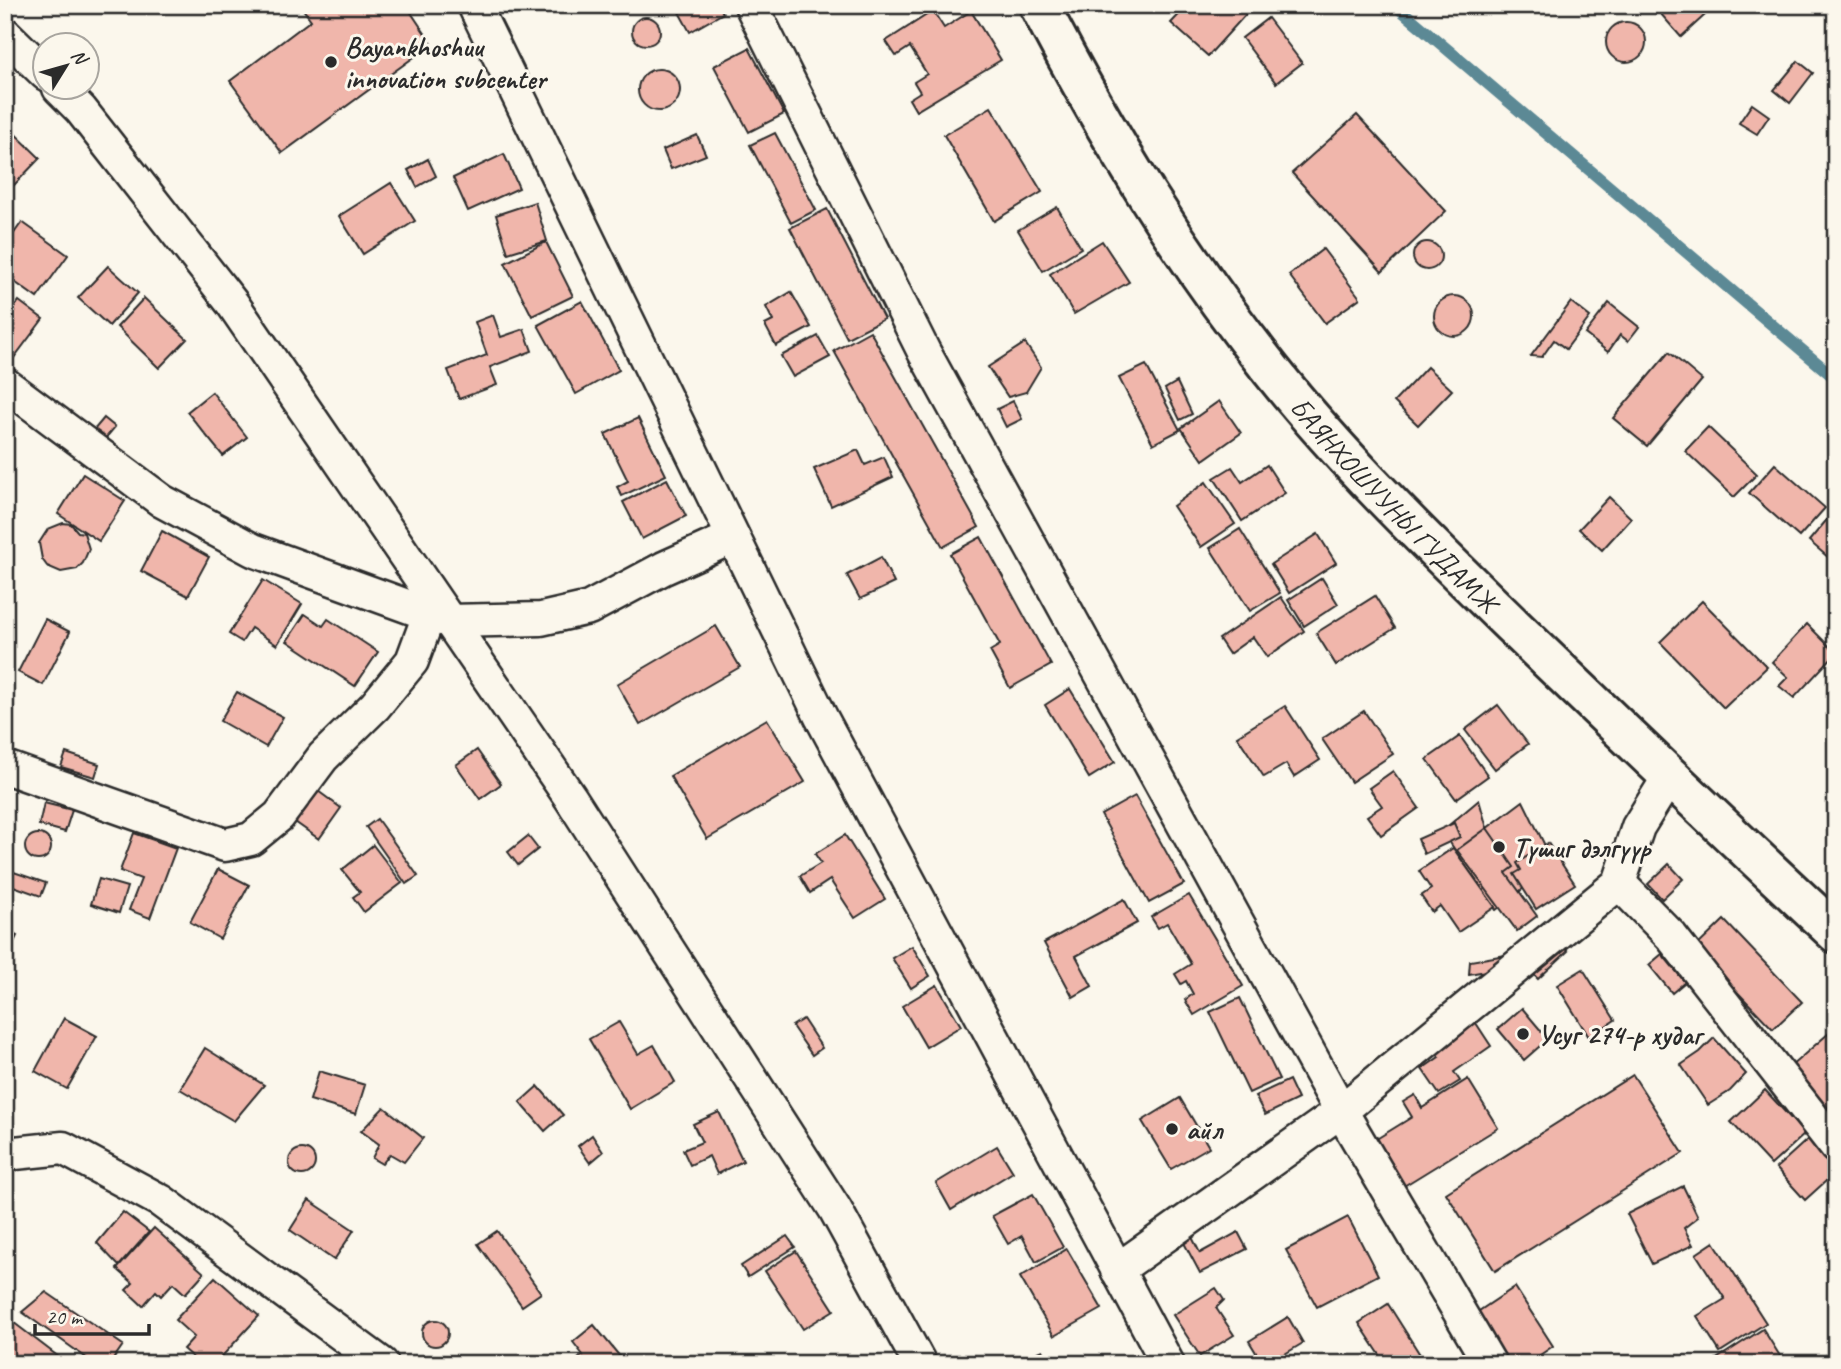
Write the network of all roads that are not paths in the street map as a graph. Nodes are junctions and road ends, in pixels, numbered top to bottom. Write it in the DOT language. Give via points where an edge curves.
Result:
graph roads {
  1 [pos="474,5"];
  2 [pos="751,5"];
  3 [pos="1039,5"];
  4 [pos="5,34"];
  5 [pos="32,60"];
  6 [pos="73,102"];
  7 [pos="5,384"];
  8 [pos="733,537"];
  9 [pos="439,618"];
  10 [pos="5,767"];
  11 [pos="1669,777"];
  12 [pos="1619,883"];
  13 [pos="1836,933"];
  14 [pos="1341,1111"];
  15 [pos="1836,1147"];
  16 [pos="5,1154"];
  17 [pos="1117,1270"];
  18 [pos="382,1364"];
  19 [pos="920,1364"];
  20 [pos="1168,1364"];
  21 [pos="1490,1364"];
  1 -- 8 [label="street"];
  2 -- 14 [label="street" via="924,352"];
  3 -- 11 [label="main road, БАЯНХОШУУНЫ ГУДАМЖ" via="1133,176 1176,243 1272,370 1423,538"];
  4 -- 5 [label="street"];
  6 -- 9 [label="street" via="232,303"];
  7 -- 9 [label="street" via="162,501 253,550"];
  8 -- 9 [label="street" via="589,608 541,619"];
  8 -- 17 [label="street" via="821,717"];
  9 -- 10 [label="street" via="375,706 323,757 279,816 251,839 225,845"];
  9 -- 19 [label="street" via="570,797 835,1209"];
  11 -- 12 [label="street" via="1638,827"];
  11 -- 13 [label="main road, БАЯНХОШУУНЫ ГУДАМЖ"];
  12 -- 14 [label="street"];
  12 -- 15 [label="street" via="1671,936"];
  14 -- 17 [label="street"];
  14 -- 21 [label="street"];
  16 -- 18 [label="street" via="62,1148 161,1201"];
  17 -- 20 [label="street"];
}
